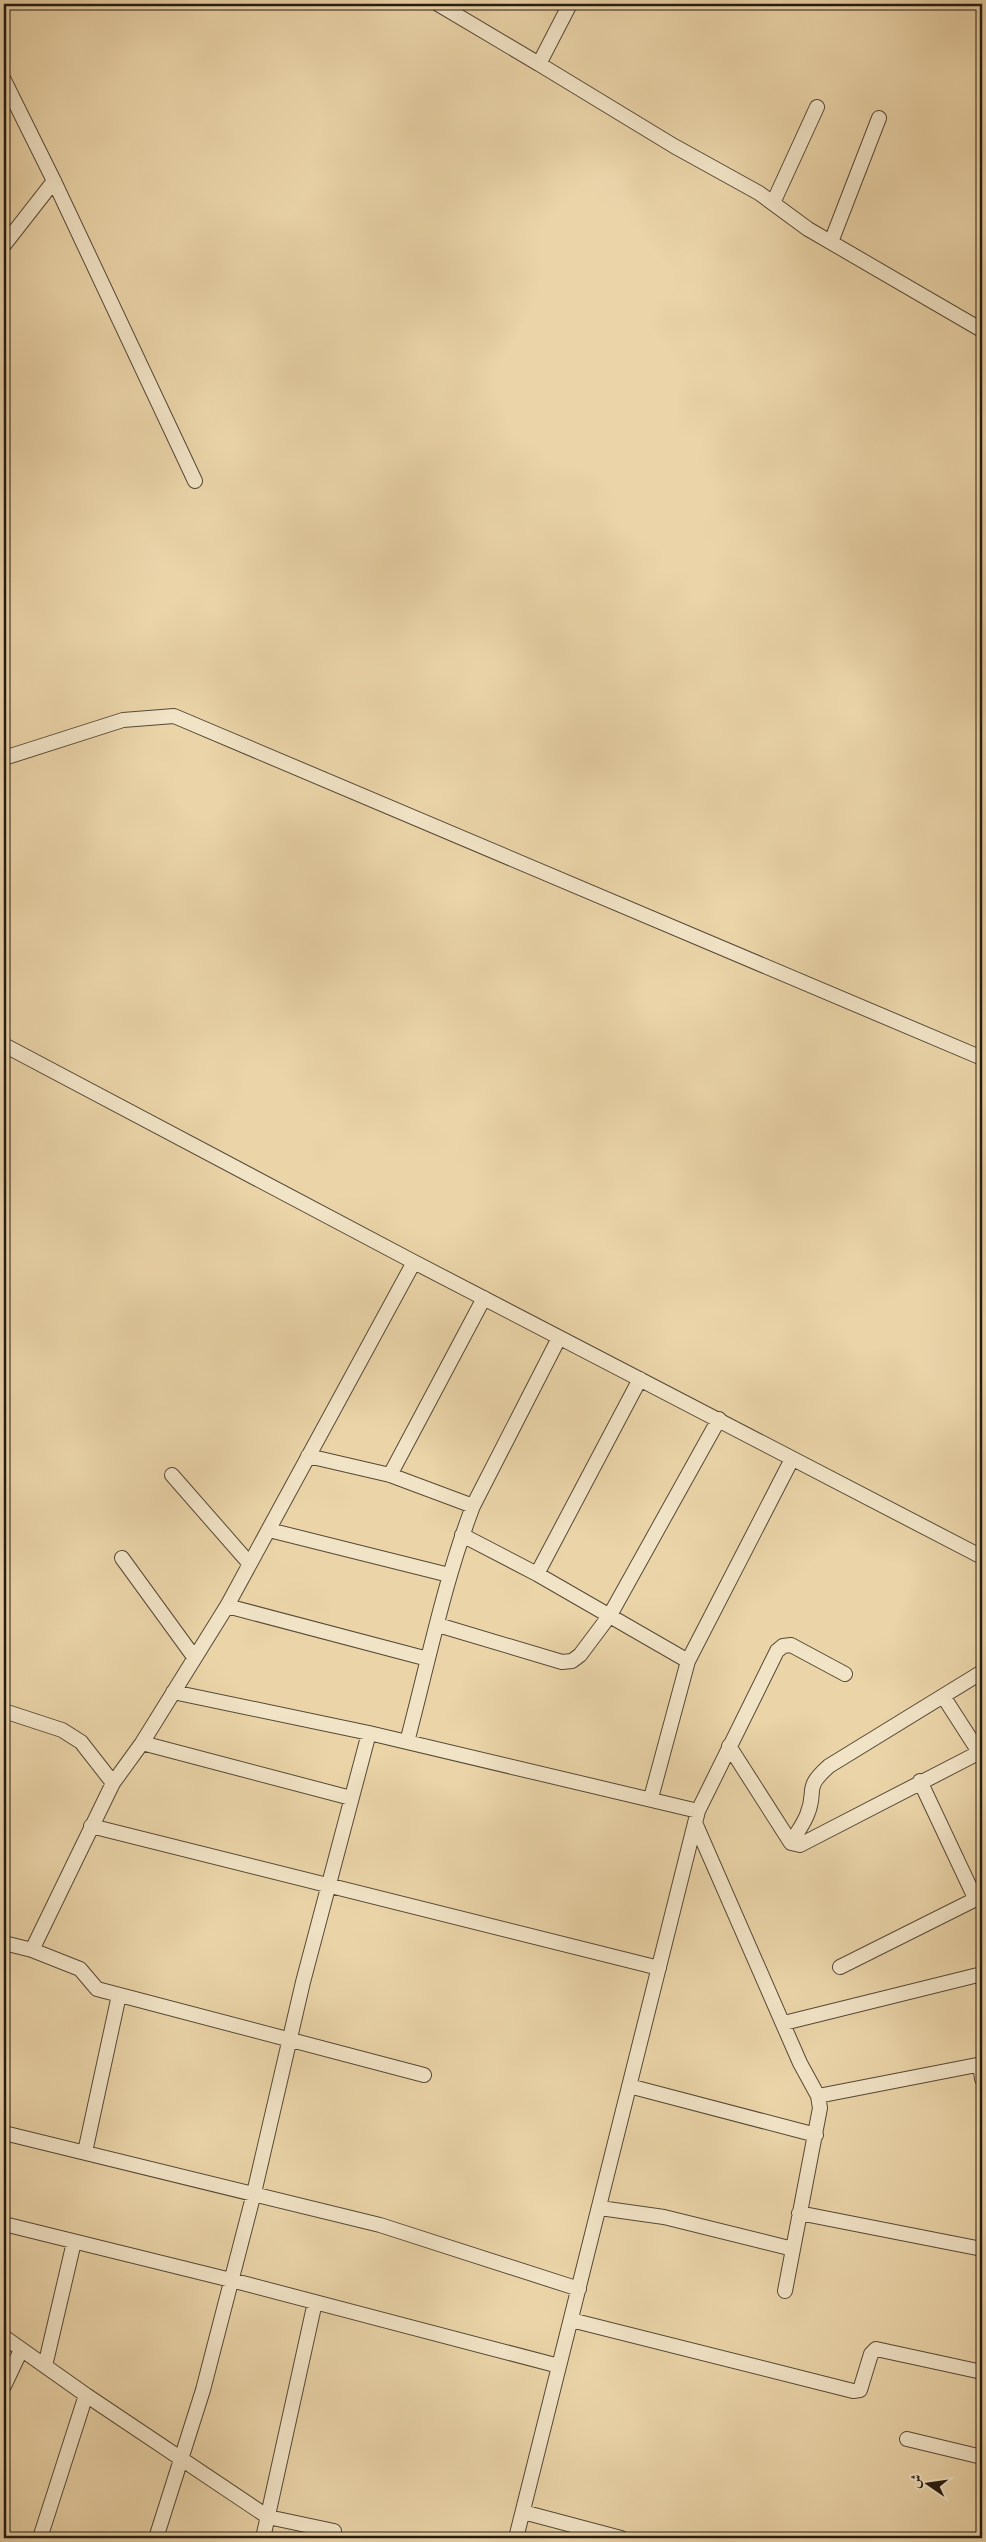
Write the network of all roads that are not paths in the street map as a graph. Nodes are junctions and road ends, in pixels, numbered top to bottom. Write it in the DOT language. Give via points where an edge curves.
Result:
graph roads {
  1 [pos="438,4"];
  2 [pos="570,4"];
  3 [pos="538,64"];
  4 [pos="4,80"];
  5 [pos="817,107"];
  6 [pos="880,118"];
  7 [pos="54,181"];
  8 [pos="773,203"];
  9 [pos="831,242"];
  10 [pos="4,245"];
  11 [pos="982,328"];
  12 [pos="195,481"];
  13 [pos="4,758"];
  14 [pos="4,1045"];
  15 [pos="982,1058"];
  16 [pos="414,1262"];
  17 [pos="484,1298"];
  18 [pos="559,1338"];
  19 [pos="640,1379"];
  20 [pos="718,1419"];
  21 [pos="308,1456"];
  22 [pos="792,1459"];
  23 [pos="172,1475"];
  24 [pos="390,1475"];
  25 [pos="473,1506"];
  26 [pos="269,1530"];
  27 [pos="462,1535"];
  28 [pos="982,1557"];
  29 [pos="122,1558"];
  30 [pos="249,1563"];
  31 [pos="537,1574"];
  32 [pos="450,1575"];
  33 [pos="227,1606"];
  34 [pos="610,1615"];
  35 [pos="438,1625"];
  36 [pos="194,1657"];
  37 [pos="428,1659"];
  38 [pos="688,1660"];
  39 [pos="982,1672"];
  40 [pos="845,1674"];
  41 [pos="173,1692"];
  42 [pos="943,1696"];
  43 [pos="4,1711"];
  44 [pos="369,1733"];
  45 [pos="407,1742"];
  46 [pos="142,1744"];
  47 [pos="729,1746"];
  48 [pos="981,1751"];
  49 [pos="920,1781"];
  50 [pos="112,1783"];
  51 [pos="351,1798"];
  52 [pos="651,1798"];
  53 [pos="698,1811"];
  54 [pos="696,1825"];
  55 [pos="91,1826"];
  56 [pos="791,1843"];
  57 [pos="327,1886"];
  58 [pos="979,1898"];
  59 [pos="4,1943"];
  60 [pos="32,1950"];
  61 [pos="840,1967"];
  62 [pos="659,1968"];
  63 [pos="982,1974"];
  64 [pos="119,1995"];
  65 [pos="784,2022"];
  66 [pos="289,2038"];
  67 [pos="981,2064"];
  68 [pos="424,2075"];
  69 [pos="982,2079"];
  70 [pos="630,2086"];
  71 [pos="818,2096"];
  72 [pos="4,2133"];
  73 [pos="816,2135"];
  74 [pos="84,2152"];
  75 [pos="254,2193"];
  76 [pos="600,2208"];
  77 [pos="799,2213"];
  78 [pos="4,2224"];
  79 [pos="74,2242"];
  80 [pos="792,2249"];
  81 [pos="982,2249"];
  82 [pos="232,2280"];
  83 [pos="578,2289"];
  84 [pos="785,2291"];
  85 [pos="315,2302"];
  86 [pos="571,2320"];
  87 [pos="4,2337"];
  88 [pos="21,2350"];
  89 [pos="45,2366"];
  90 [pos="559,2366"];
  91 [pos="982,2372"];
  92 [pos="4,2386"];
  93 [pos="86,2395"];
  94 [pos="907,2439"];
  95 [pos="982,2457"];
  96 [pos="182,2459"];
  97 [pos="523,2512"];
  98 [pos="268,2517"];
  99 [pos="334,2531"];
  100 [pos="40,2538"];
  101 [pos="156,2538"];
  102 [pos="263,2538"];
  103 [pos="516,2538"];
  104 [pos="621,2538"];
  1 -- 3 [label="street"];
  2 -- 3 [label="street"];
  3 -- 8 [label="street"];
  4 -- 7 [label="street"];
  5 -- 8 [label="street"];
  6 -- 9 [label="street"];
  7 -- 10 [label="street"];
  7 -- 12 [label="street"];
  8 -- 9 [label="street"];
  9 -- 11 [label="street"];
  13 -- 15 [label="street" via="123,720 174,716"];
  14 -- 16 [label="street"];
  16 -- 17 [label="street"];
  16 -- 21 [label="street"];
  17 -- 18 [label="street"];
  17 -- 24 [label="street"];
  18 -- 19 [label="street"];
  18 -- 25 [label="street"];
  19 -- 20 [label="street"];
  19 -- 31 [label="street"];
  20 -- 22 [label="street"];
  20 -- 34 [label="street"];
  21 -- 24 [label="street"];
  21 -- 26 [label="street"];
  22 -- 28 [label="street"];
  22 -- 38 [label="street"];
  23 -- 30 [label="street"];
  24 -- 25 [label="street"];
  25 -- 27 [label="street"];
  26 -- 30 [label="street"];
  26 -- 32 [label="street"];
  27 -- 31 [label="street"];
  27 -- 32 [label="street"];
  29 -- 36 [label="street"];
  30 -- 33 [label="street"];
  31 -- 34 [label="street"];
  32 -- 35 [label="street"];
  33 -- 36 [label="street"];
  33 -- 37 [label="street"];
  34 -- 35 [label="street" via="580,1655 572,1661 562,1662"];
  34 -- 38 [label="street"];
  35 -- 37 [label="street"];
  36 -- 41 [label="street"];
  37 -- 45 [label="street"];
  38 -- 52 [label="street"];
  39 -- 42 [label="street"];
  40 -- 47 [label="street" via="791,1645 783,1646"];
  41 -- 44 [label="street"];
  41 -- 46 [label="street"];
  42 -- 48 [label="street"];
  42 -- 56 [label="street" via="829,1766 816,1778 807,1816"];
  43 -- 50 [label="street" via="62,1730 81,1742"];
  44 -- 45 [label="street"];
  44 -- 51 [label="street"];
  45 -- 52 [label="street"];
  46 -- 50 [label="street"];
  46 -- 51 [label="street"];
  47 -- 53 [label="street"];
  47 -- 56 [label="street"];
  48 -- 49 [label="street"];
  49 -- 56 [label="street" via="800,1845"];
  49 -- 58 [label="street"];
  50 -- 55 [label="street"];
  51 -- 57 [label="street"];
  52 -- 53 [label="street"];
  53 -- 54 [label="street"];
  54 -- 62 [label="street"];
  54 -- 65 [label="street"];
  55 -- 57 [label="street"];
  55 -- 60 [label="street"];
  57 -- 62 [label="street"];
  57 -- 66 [label="street"];
  58 -- 61 [label="street"];
  59 -- 60 [label="street"];
  60 -- 64 [label="street" via="80,1969 97,1989"];
  62 -- 70 [label="street"];
  63 -- 65 [label="street"];
  64 -- 66 [label="street"];
  64 -- 74 [label="street"];
  65 -- 71 [label="street" via="800,2063"];
  66 -- 68 [label="street"];
  66 -- 75 [label="street"];
  67 -- 69 [label="street"];
  67 -- 71 [label="street"];
  70 -- 73 [label="street"];
  70 -- 76 [label="street"];
  71 -- 73 [label="street" via="820,2108"];
  72 -- 74 [label="street"];
  73 -- 77 [label="street"];
  74 -- 75 [label="street"];
  75 -- 82 [label="street"];
  75 -- 83 [label="street" via="380,2225"];
  76 -- 80 [label="street" via="664,2217"];
  76 -- 83 [label="street"];
  77 -- 80 [label="street"];
  77 -- 81 [label="street"];
  78 -- 79 [label="street"];
  79 -- 82 [label="street"];
  79 -- 89 [label="street"];
  80 -- 84 [label="street"];
  82 -- 85 [label="street"];
  82 -- 96 [label="street"];
  83 -- 86 [label="street"];
  85 -- 90 [label="street"];
  85 -- 98 [label="street"];
  86 -- 90 [label="street"];
  86 -- 91 [label="street" via="853,2391 860,2390 871,2354 876,2349"];
  87 -- 88 [label="street"];
  88 -- 89 [label="street"];
  88 -- 92 [label="street"];
  89 -- 93 [label="street"];
  90 -- 97 [label="street"];
  93 -- 96 [label="street"];
  93 -- 100 [label="street"];
  94 -- 95 [label="street"];
  96 -- 98 [label="street"];
  96 -- 101 [label="street"];
  97 -- 103 [label="street"];
  97 -- 104 [label="street"];
  98 -- 99 [label="street"];
  98 -- 102 [label="street"];
}
